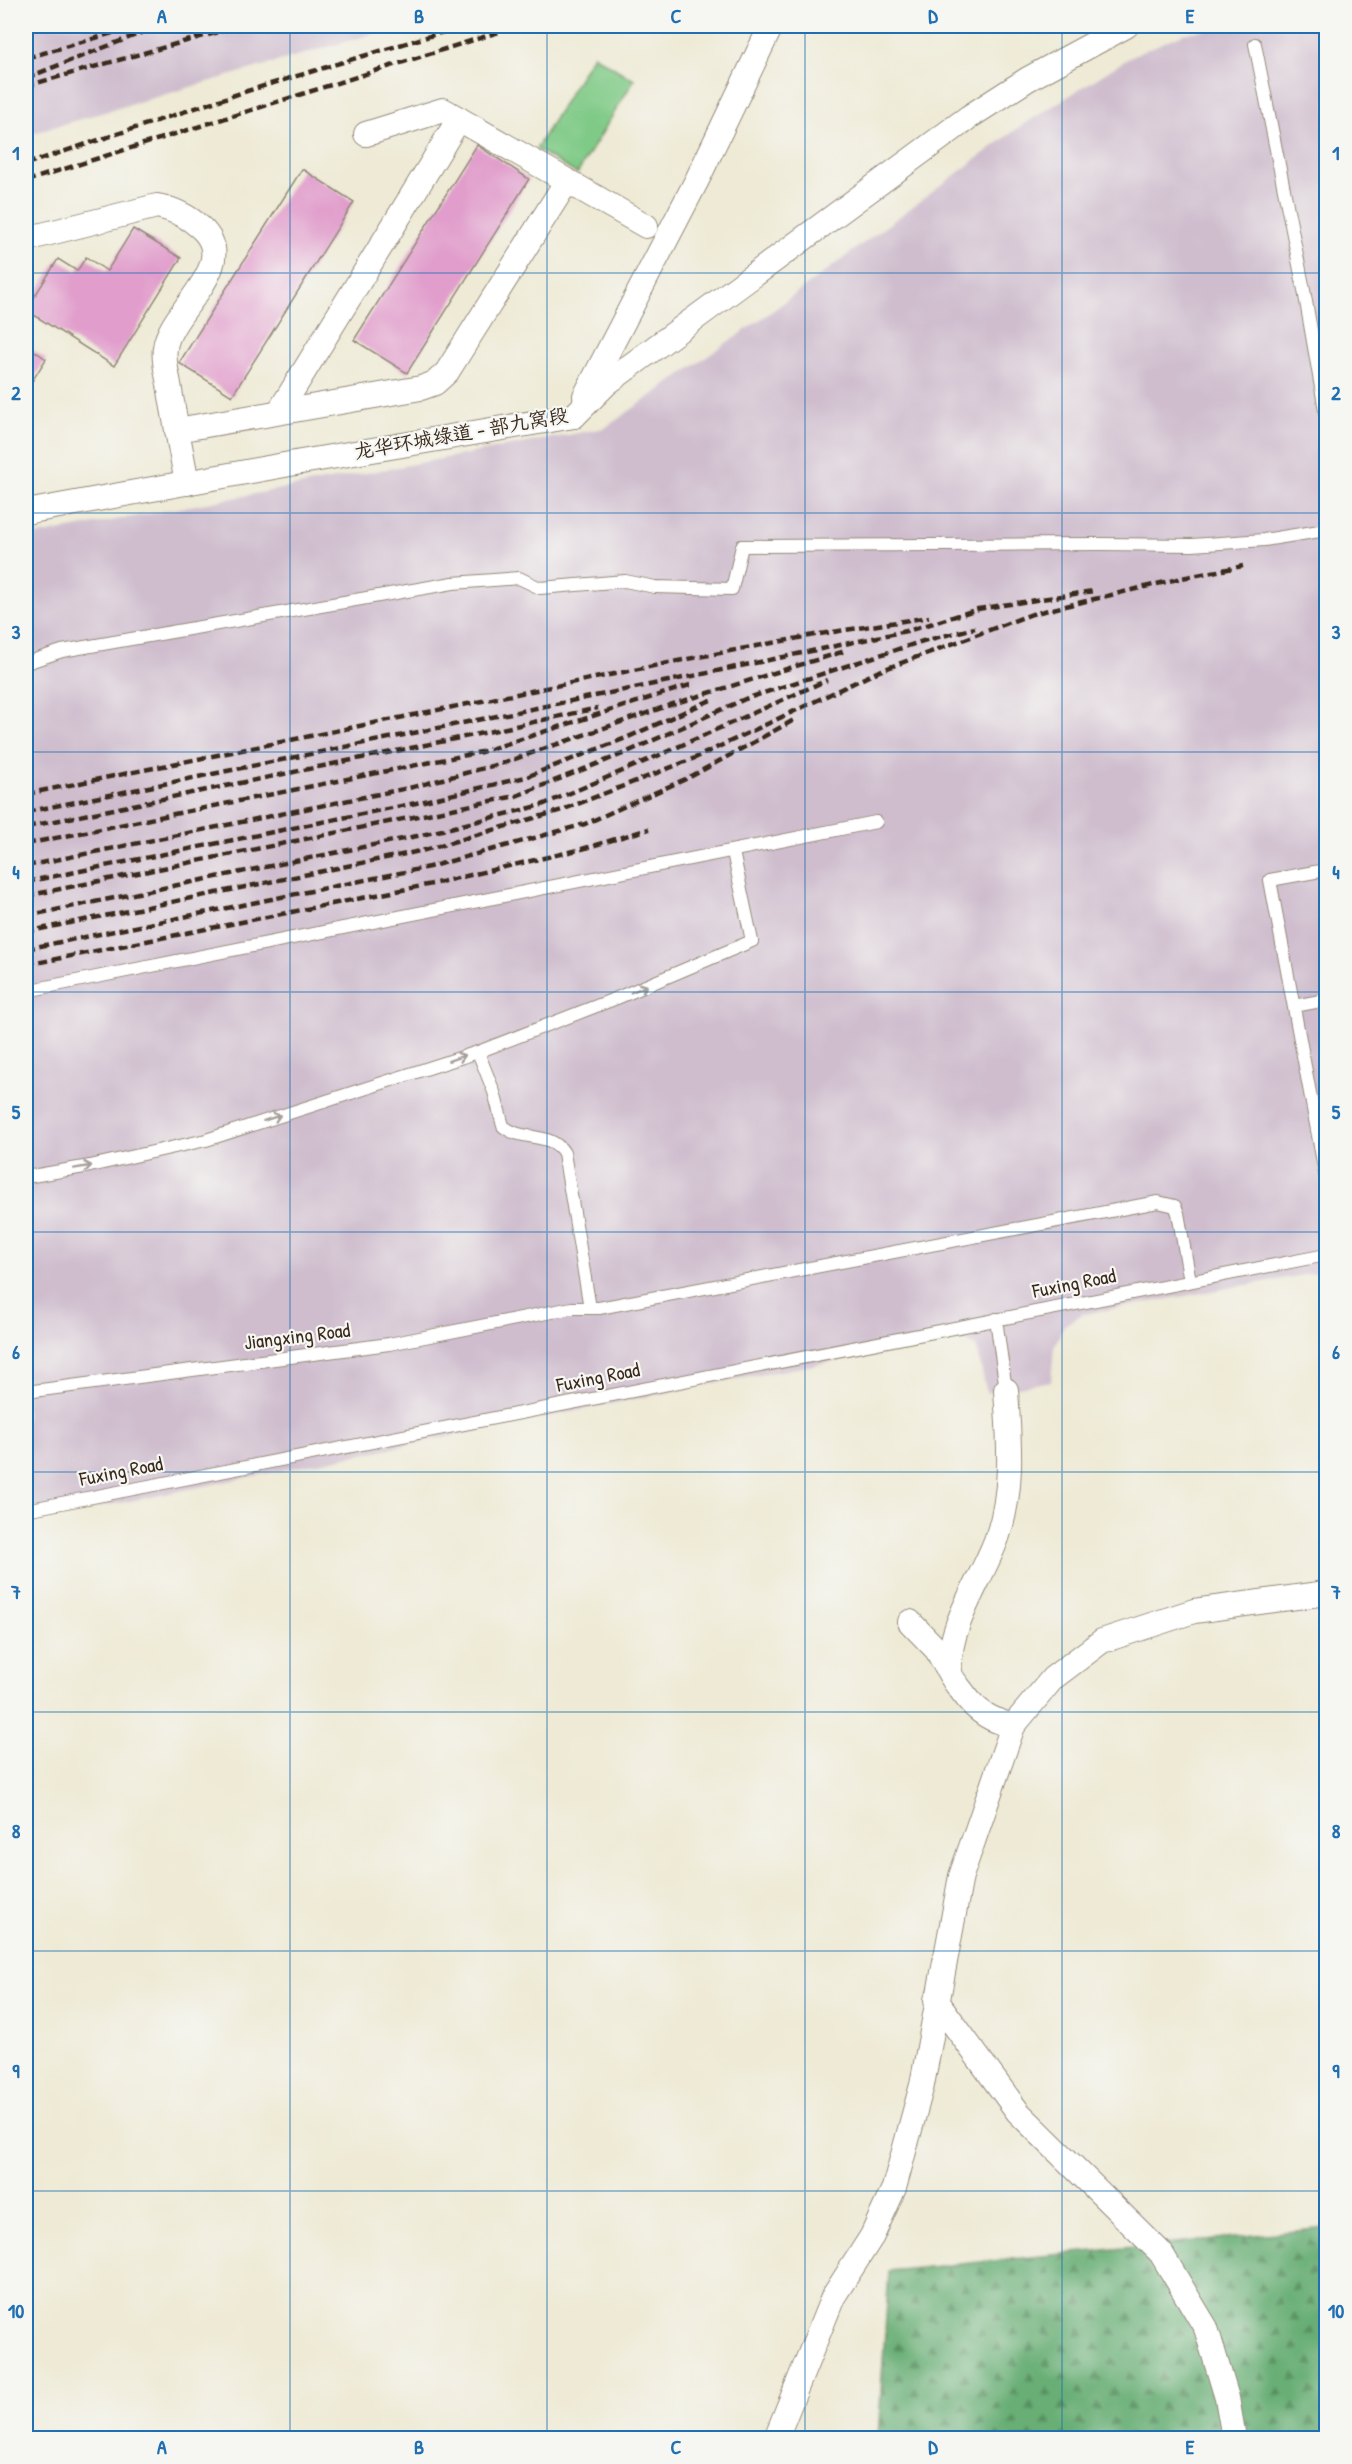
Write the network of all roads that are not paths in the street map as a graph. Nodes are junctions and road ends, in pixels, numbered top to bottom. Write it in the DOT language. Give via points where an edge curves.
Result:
graph roads {
  1 [pos="771,26"];
  2 [pos="1126,26"];
  3 [pos="1255,44"];
  4 [pos="459,119"];
  5 [pos="366,134"];
  6 [pos="567,181"];
  7 [pos="646,226"];
  8 [pos="26,239"];
  9 [pos="279,412"];
  10 [pos="574,416"];
  11 [pos="1326,416"];
  12 [pos="177,430"];
  13 [pos="187,483"];
  14 [pos="26,512"];
  15 [pos="1326,530"];
  16 [pos="26,663"];
  17 [pos="876,822"];
  18 [pos="733,852"];
  19 [pos="1326,870"];
  20 [pos="26,991"];
  21 [pos="1326,999"];
  22 [pos="1294,1006"];
  23 [pos="478,1052"];
  24 [pos="26,1177"];
  25 [pos="1326,1178"];
  26 [pos="1326,1255"];
  27 [pos="1190,1281"];
  28 [pos="590,1308"];
  29 [pos="996,1319"];
  30 [pos="1006,1390"];
  31 [pos="26,1392"];
  32 [pos="26,1510"];
  33 [pos="1326,1593"];
  34 [pos="910,1622"];
  35 [pos="950,1674"];
  36 [pos="1012,1726"];
  37 [pos="936,2000"];
  38 [pos="776,2439"];
  39 [pos="1234,2439"];
  1 -- 10 [label="street, 龙华环城绿道 - 部九窝段" via="697,180"];
  2 -- 10 [label="street" via="1028,79 969,117 607,383"];
  3 -- 11 [label="lane"];
  4 -- 5 [label="street" via="443,110"];
  4 -- 6 [label="street"];
  4 -- 9 [label="street"];
  6 -- 7 [label="street"];
  6 -- 9 [label="street" via="447,372 435,383"];
  8 -- 12 [label="street" via="157,206 170,208 207,234 213,248 213,263 174,325 165,348"];
  9 -- 12 [label="street"];
  10 -- 13 [label="street, 龙华环城绿道 - 部九窝段"];
  12 -- 13 [label="street"];
  13 -- 14 [label="street, 龙华环城绿道 - 部九窝段"];
  15 -- 16 [label="lane" via="1264,540 1192,545 742,546 732,589 656,587 625,581 540,588 519,578 453,583 62,651"];
  17 -- 18 [label="lane"];
  18 -- 20 [label="lane"];
  23 -- 18 [label="lane, one-way" via="752,941"];
  19 -- 22 [label="lane" via="1270,880"];
  21 -- 22 [label="lane"];
  22 -- 25 [label="lane"];
  24 -- 23 [label="lane, one-way" via="206,1140"];
  23 -- 28 [label="lane" via="503,1126 516,1135 554,1143 564,1153"];
  26 -- 27 [label="lane, Fuxing Road"];
  27 -- 28 [label="lane, Jiangxing Road" via="1178,1213 1174,1206 1158,1202"];
  27 -- 29 [label="lane, Fuxing Road"];
  28 -- 31 [label="lane, Jiangxing Road" via="572,1308 389,1344"];
  29 -- 30 [label="lane"];
  29 -- 32 [label="lane, Fuxing Road"];
  30 -- 35 [label="street" via="1008,1490 998,1534 952,1641"];
  33 -- 36 [label="street" via="1194,1611 1102,1641 1053,1678"];
  34 -- 35 [label="street" via="937,1650"];
  35 -- 36 [label="street" via="969,1701 990,1719"];
  36 -- 37 [label="street" via="961,1876"];
  37 -- 38 [label="street" via="922,2085 894,2188 872,2236 833,2297"];
  37 -- 39 [label="street" via="1018,2112 1161,2253 1206,2328 1227,2398"];
}
